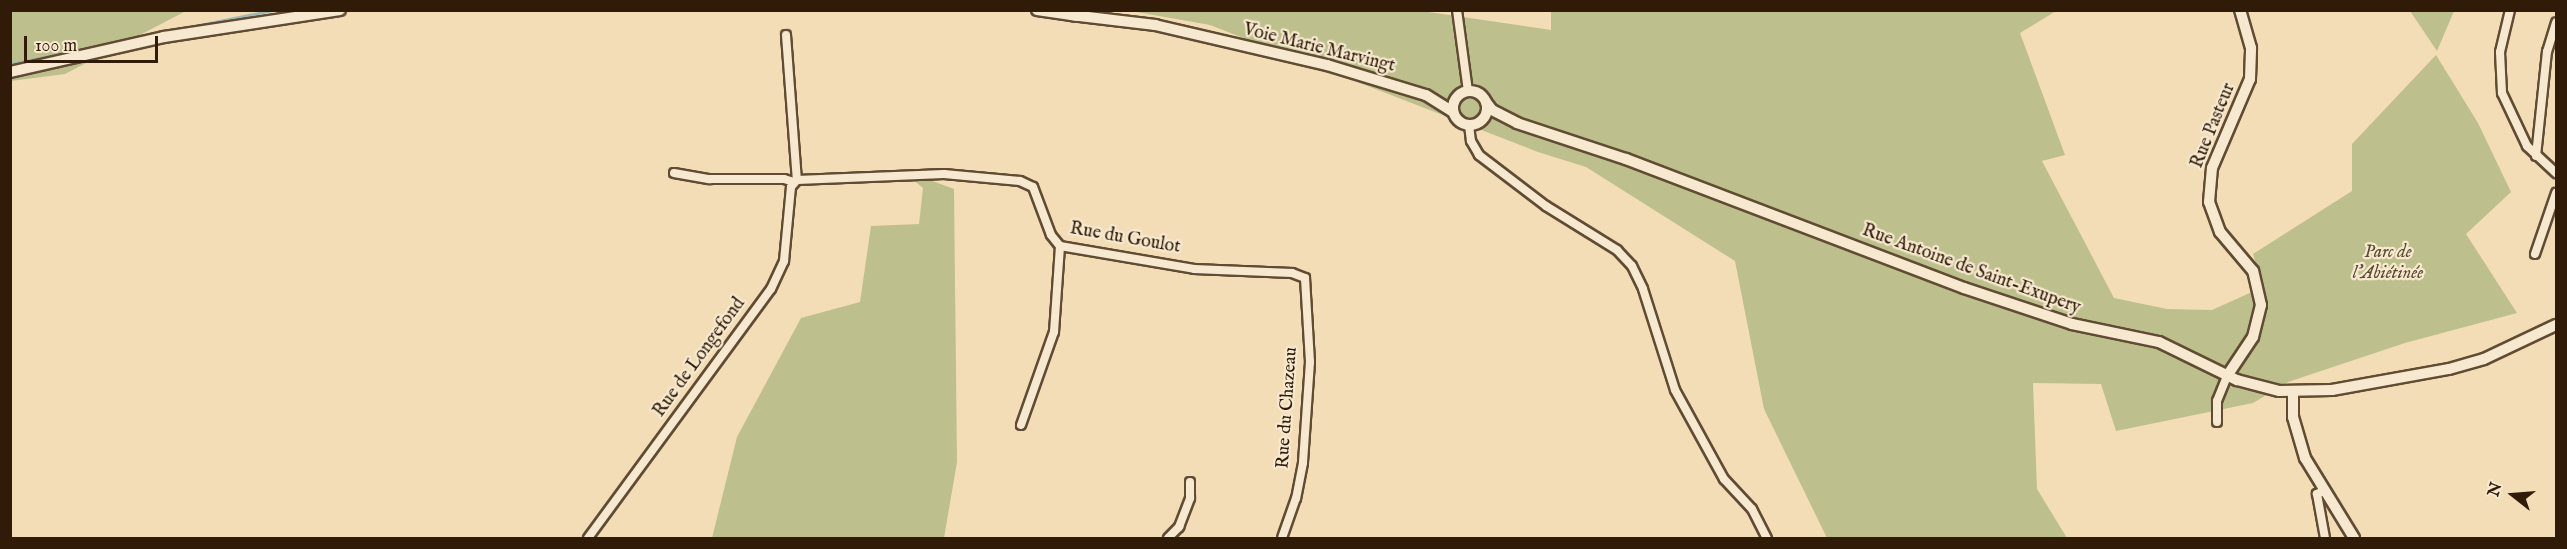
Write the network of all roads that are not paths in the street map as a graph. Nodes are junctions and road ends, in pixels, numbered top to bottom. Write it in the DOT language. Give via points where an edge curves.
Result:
graph roads {
  1 [pos="302,10"];
  2 [pos="340,10"];
  3 [pos="1037,10"];
  4 [pos="1456,10"];
  5 [pos="2240,10"];
  6 [pos="2510,10"];
  7 [pos="263,19"];
  8 [pos="2556,22"];
  9 [pos="786,35"];
  10 [pos="10,72"];
  11 [pos="1468,91"];
  12 [pos="1426,95"];
  13 [pos="1457,97"];
  14 [pos="1486,102"];
  15 [pos="1454,112"];
  16 [pos="1482,121"];
  17 [pos="1516,123"];
  18 [pos="1469,125"];
  19 [pos="2536,156"];
  20 [pos="674,172"];
  21 [pos="2556,173"];
  22 [pos="795,181"];
  23 [pos="2556,193"];
  24 [pos="1060,246"];
  25 [pos="2535,254"];
  26 [pos="1305,278"];
  27 [pos="2556,325"];
  28 [pos="2227,376"];
  29 [pos="2293,393"];
  30 [pos="2217,422"];
  31 [pos="1021,425"];
  32 [pos="1190,482"];
  33 [pos="2323,491"];
  34 [pos="588,538"];
  35 [pos="1168,538"];
  36 [pos="1282,538"];
  37 [pos="1767,538"];
  38 [pos="2325,538"];
  39 [pos="2354,538"];
  1 -- 7 [label="main road"];
  2 -- 7 [label="main road"];
  3 -- 12 [label="main road, Voie Marie Marvingt" via="1119,18 1328,65"];
  4 -- 11 [label="street"];
  5 -- 28 [label="main road, Rue Pasteur" via="2252,48 2250,79 2212,168 2209,202 2220,232 2255,276 2260,311 2253,337"];
  6 -- 19 [label="street" via="2500,52 2502,93 2516,126"];
  7 -- 10 [label="main road"];
  8 -- 19 [label="street" via="2547,52"];
  9 -- 22 [label="street, Rue de Longefond"];
  11 -- 13 [label="main road"];
  11 -- 14 [label="main road" via="1477,92"];
  12 -- 13 [label="main road, Voie Marie Marvingt"];
  12 -- 15 [label="main road, Voie Marie Marvingt"];
  13 -- 15 [label="main road"];
  14 -- 16 [label="main road"];
  14 -- 17 [label="main road, Rue Antoine de Saint-Exupery" via="1492,110"];
  15 -- 18 [label="main road" via="1459,121"];
  16 -- 17 [label="main road, Rue Antoine de Saint-Exupery"];
  16 -- 18 [label="main road"];
  17 -- 28 [label="main road, Rue Antoine de Saint-Exupery" via="1626,159 1980,293 2083,327 2159,342"];
  18 -- 37 [label="street" via="1471,141 1479,155 1546,206 1617,250 1632,266 1675,390 1724,479 1752,509"];
  19 -- 21 [label="street"];
  20 -- 22 [label="street, Rue du Goulot" via="709,179"];
  22 -- 24 [label="street, Rue du Goulot" via="944,174 1020,181 1033,187"];
  22 -- 34 [label="street, Rue de Longefond" via="784,261 771,289"];
  23 -- 25 [label="street"];
  24 -- 26 [label="street, Rue du Goulot" via="1194,268 1292,273"];
  24 -- 31 [label="street" via="1054,332"];
  26 -- 36 [label="street, Rue du Chazeau" via="1310,362 1303,463"];
  27 -- 29 [label="main road, Rue Antoine de Saint-Exupery" via="2484,359 2449,369 2366,385"];
  28 -- 29 [label="main road, Rue Antoine de Saint-Exupery"];
  28 -- 30 [label="street" via="2217,401"];
  29 -- 33 [label="main road" via="2298,438"];
  32 -- 35 [label="street" via="1190,498 1179,527"];
  33 -- 38 [label="street" via="2317,494"];
  33 -- 39 [label="main road"];
}
